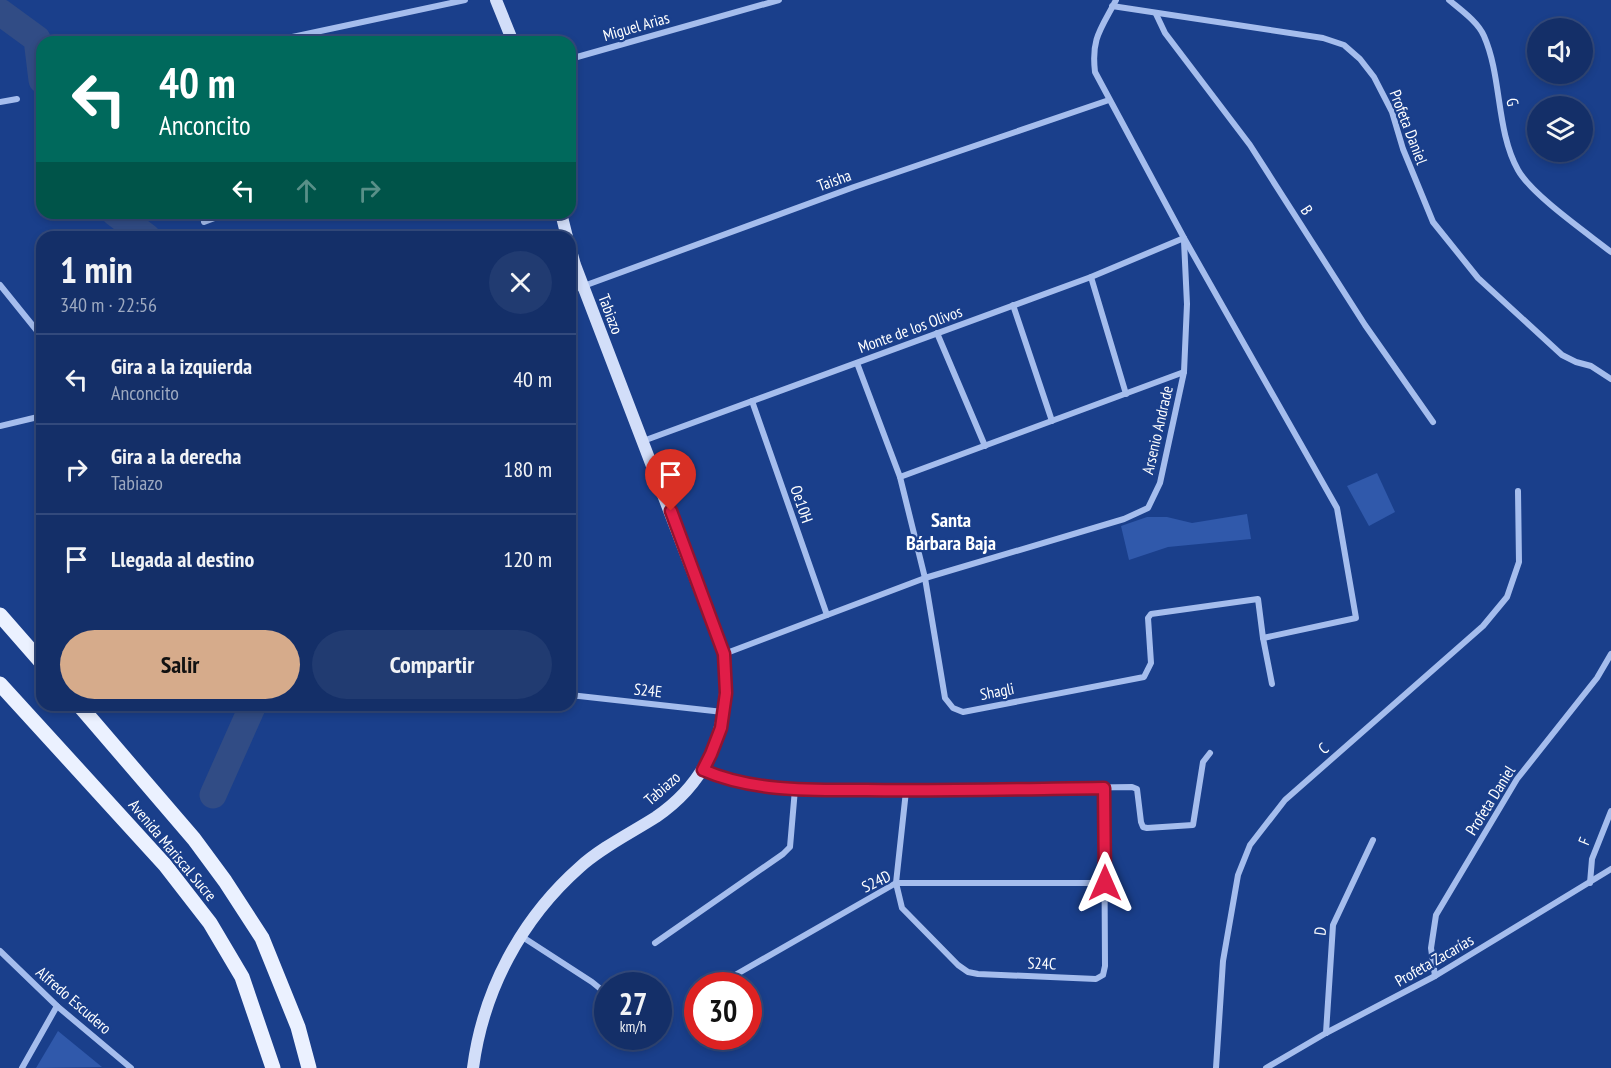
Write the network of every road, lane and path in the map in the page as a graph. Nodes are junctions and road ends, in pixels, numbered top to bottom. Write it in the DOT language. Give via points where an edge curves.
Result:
graph roads {
  1 [pos="465,0"];
  2 [pos="495,0"];
  3 [pos="779,0"];
  4 [pos="1449,0"];
  5 [pos="1114,3"];
  6 [pos="1156,14"];
  7 [pos="297,36"];
  8 [pos="510,36"];
  9 [pos="576,57"];
  10 [pos="17,99"];
  11 [pos="1108,100"];
  12 [pos="0,102"];
  13 [pos="212,219"];
  14 [pos="204,222"];
  15 [pos="1184,238"];
  16 [pos="1611,252"];
  17 [pos="576,264"];
  18 [pos="1091,276"];
  19 [pos="0,285"];
  20 [pos="584,287"];
  21 [pos="576,289"];
  22 [pos="1013,305"];
  23 [pos="36,330"];
  24 [pos="937,333"];
  25 [pos="857,363"];
  26 [pos="1184,372"];
  27 [pos="1611,379"];
  28 [pos="1126,394"];
  29 [pos="752,401"];
  30 [pos="36,417"];
  31 [pos="1052,421"];
  32 [pos="1433,422"];
  33 [pos="0,426"];
  34 [pos="643,441"];
  35 [pos="985,446"];
  36 [pos="900,477"];
  37 [pos="1518,491"];
  38 [pos="925,578"];
  39 [pos="0,615"];
  40 [pos="827,615"];
  41 [pos="1263,638"];
  42 [pos="724,654"];
  43 [pos="1611,654"];
  44 [pos="36,656"];
  45 [pos="0,684"];
  46 [pos="1272,684"];
  47 [pos="576,696"];
  48 [pos="84,711"];
  49 [pos="723,712"];
  50 [pos="1210,753"];
  51 [pos="703,770"];
  52 [pos="1104,788"];
  53 [pos="795,789"];
  54 [pos="906,791"];
  55 [pos="1611,811"];
  56 [pos="1374,840"];
  57 [pos="1611,869"];
  58 [pos="1105,883"];
  59 [pos="1590,883"];
  60 [pos="896,884"];
  61 [pos="520,936"];
  62 [pos="655,943"];
  63 [pos="0,951"];
  64 [pos="741,972"];
  65 [pos="1435,976"];
  66 [pos="594,984"];
  67 [pos="57,1006"];
  68 [pos="1326,1034"];
  69 [pos="22,1068"];
  70 [pos="131,1068"];
  71 [pos="273,1068"];
  72 [pos="309,1068"];
  73 [pos="473,1068"];
  74 [pos="1216,1068"];
  75 [pos="1266,1068"];
  1 -- 7 [label="street"];
  2 -- 8 [label="street"];
  3 -- 9 [label="street, Miguel Arias"];
  4 -- 16 [label="street, G" via="1469,16 1484,36 1509,152 1519,172 1538,193"];
  5 -- 6 [label="street, Profeta Daniel"];
  5 -- 11 [label="street, Arsenio Andrade" via="1093,52 1095,72"];
  6 -- 27 [label="street, Profeta Daniel" via="1323,38 1344,45 1374,77 1392,112 1433,222 1478,278 1562,355"];
  6 -- 32 [label="street, B" via="1164,33 1250,145 1365,325"];
  10 -- 12 [label="street"];
  11 -- 15 [label="street, Arsenio Andrade"];
  11 -- 20 [label="street, Taisha" via="854,186"];
  13 -- 14 [label="street"];
  15 -- 18 [label="street, Monte de los Olivos"];
  15 -- 26 [label="street, Arsenio Andrade"];
  15 -- 41 [label="street" via="1337,508 1356,618"];
  17 -- 20 [label="street, Tabiazo"];
  18 -- 22 [label="street, Monte de los Olivos"];
  18 -- 28 [label="street"];
  19 -- 23 [label="street"];
  20 -- 21 [label="street, Taisha"];
  20 -- 34 [label="street, Tabiazo"];
  22 -- 24 [label="street, Monte de los Olivos"];
  22 -- 31 [label="street"];
  24 -- 25 [label="street, Monte de los Olivos"];
  24 -- 35 [label="street"];
  25 -- 29 [label="street, Monte de los Olivos"];
  25 -- 36 [label="street, Shagli"];
  26 -- 28 [label="street"];
  26 -- 38 [label="street, Arsenio Andrade" via="1160,483 1148,508 1124,519"];
  28 -- 31 [label="street"];
  29 -- 34 [label="street, Monte de los Olivos"];
  29 -- 40 [label="street, Oe10H"];
  30 -- 33 [label="street"];
  31 -- 35 [label="street"];
  34 -- 42 [label="street, Tabiazo"];
  35 -- 36 [label="street"];
  36 -- 38 [label="street, Shagli"];
  37 -- 74 [label="street, C" via="1519,562 1507,597 1483,626 1285,800 1250,845 1238,875 1223,962"];
  38 -- 40 [label="street, Arsenio Andrade"];
  38 -- 41 [label="street, Shagli" via="945,698 953,708 963,711 1144,677 1151,663 1148,618 1154,612 1258,598"];
  39 -- 44 [label="main road"];
  40 -- 42 [label="street, Arsenio Andrade"];
  41 -- 46 [label="street, Shagli"];
  42 -- 49 [label="street, Tabiazo"];
  43 -- 65 [label="street, Profeta Daniel" via="1597,678 1517,778 1436,915 1431,948"];
  45 -- 71 [label="main road, Avenida Mariscal Sucre" via="165,865 210,923 242,977"];
  47 -- 49 [label="street, S24E"];
  48 -- 72 [label="main road, Avenida Mariscal Sucre" via="194,839 250,919 298,1027"];
  49 -- 51 [label="street, Tabiazo"];
  50 -- 52 [label="street" via="1203,762 1193,825 1143,827 1137,789"];
  51 -- 53 [label="street" via="725,780"];
  51 -- 61 [label="street, Tabiazo" via="677,801 581,866 554,892"];
  52 -- 54 [label="street"];
  52 -- 58 [label="street"];
  53 -- 54 [label="street"];
  53 -- 62 [label="street" via="790,847"];
  54 -- 60 [label="street"];
  55 -- 59 [label="street, F" via="1592,859"];
  56 -- 68 [label="street, D" via="1334,925"];
  57 -- 59 [label="street, Profeta Zacarías"];
  58 -- 60 [label="street, S24D"];
  58 -- 60 [label="street, S24C" via="1103,975 1096,979 968,972 902,908"];
  59 -- 65 [label="street, Profeta Zacarías"];
  60 -- 64 [label="street, S24D"];
  61 -- 66 [label="street"];
  61 -- 73 [label="street, Tabiazo" via="484,1012"];
  63 -- 67 [label="street, Alfredo Escudero"];
  65 -- 68 [label="street, Profeta Zacarías"];
  67 -- 69 [label="street"];
  67 -- 70 [label="street, Alfredo Escudero"];
  68 -- 75 [label="street, Profeta Zacarías"];
}
